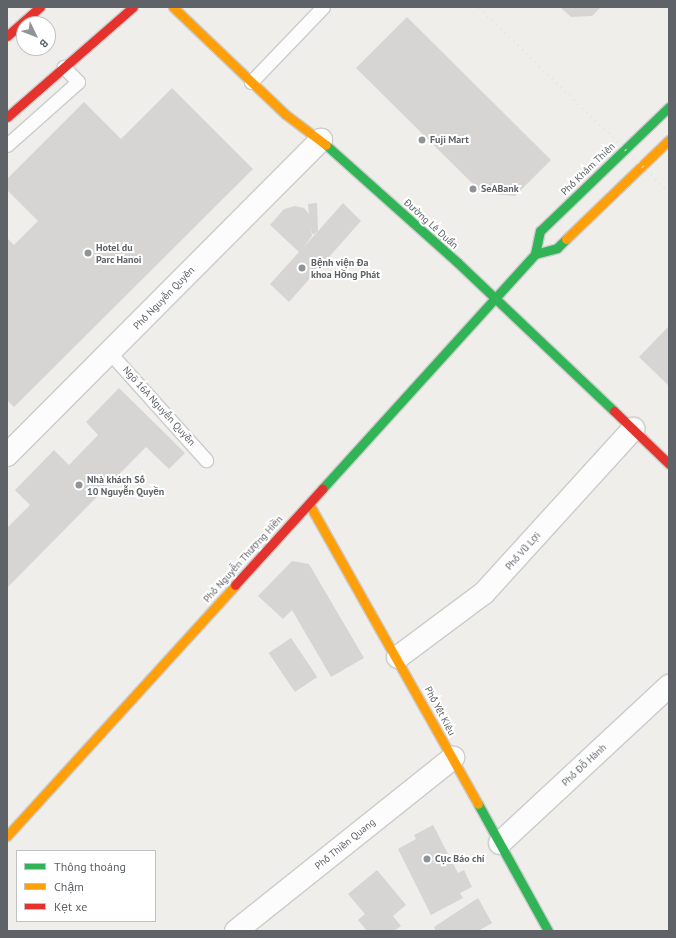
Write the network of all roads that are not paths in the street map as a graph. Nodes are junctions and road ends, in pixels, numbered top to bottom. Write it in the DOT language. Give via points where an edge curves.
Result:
graph roads {
  1 [pos="40,7"];
  2 [pos="133,7"];
  3 [pos="173,7"];
  4 [pos="323,7"];
  5 [pos="7,36"];
  6 [pos="64,67"];
  7 [pos="251,82"];
  8 [pos="669,107"];
  9 [pos="7,117"];
  10 [pos="321,140"];
  11 [pos="669,140"];
  12 [pos="7,145"];
  13 [pos="536,254"];
  14 [pos="495,297"];
  15 [pos="110,353"];
  16 [pos="633,429"];
  17 [pos="7,455"];
  18 [pos="206,460"];
  19 [pos="669,464"];
  20 [pos="309,504"];
  21 [pos="398,657"];
  22 [pos="669,686"];
  23 [pos="453,758"];
  24 [pos="7,836"];
  25 [pos="500,843"];
  26 [pos="236,931"];
  27 [pos="548,931"];
  1 -- 5 [label="street"];
  2 -- 6 [label="street"];
  3 -- 7 [label="street, Đường Lê Duẩn"];
  4 -- 7 [label="lane"];
  6 -- 9 [label="street"];
  6 -- 12 [label="lane" via="78,82"];
  7 -- 10 [label="street, Đường Lê Duẩn" via="285,114"];
  8 -- 13 [label="street, Phố Khâm Thiên" via="540,231"];
  10 -- 14 [label="street, Đường Lê Duẩn"];
  10 -- 15 [label="street, Phố Nguyễn Quyền"];
  11 -- 13 [label="street" via="557,248"];
  13 -- 14 [label="street"];
  14 -- 16 [label="street, Đường Lê Duẩn"];
  14 -- 20 [label="street, Phố Nguyễn Thượng Hiền"];
  15 -- 17 [label="street, Phố Nguyễn Quyền"];
  15 -- 18 [label="lane, Ngõ 16A Nguyễn Quyền"];
  16 -- 19 [label="street, Đường Lê Duẩn"];
  16 -- 21 [label="street, Phố Vũ Lợi" via="484,593"];
  20 -- 21 [label="street, Phố Yết Kiêu"];
  20 -- 24 [label="street, Phố Nguyễn Thượng Hiền"];
  21 -- 23 [label="street, Phố Yết Kiêu"];
  22 -- 25 [label="street, Phố Đỗ Hành"];
  23 -- 25 [label="street, Phố Yết Kiêu"];
  23 -- 26 [label="street, Phố Thiền Quang"];
  25 -- 27 [label="street, Phố Yết Kiêu"];
}
